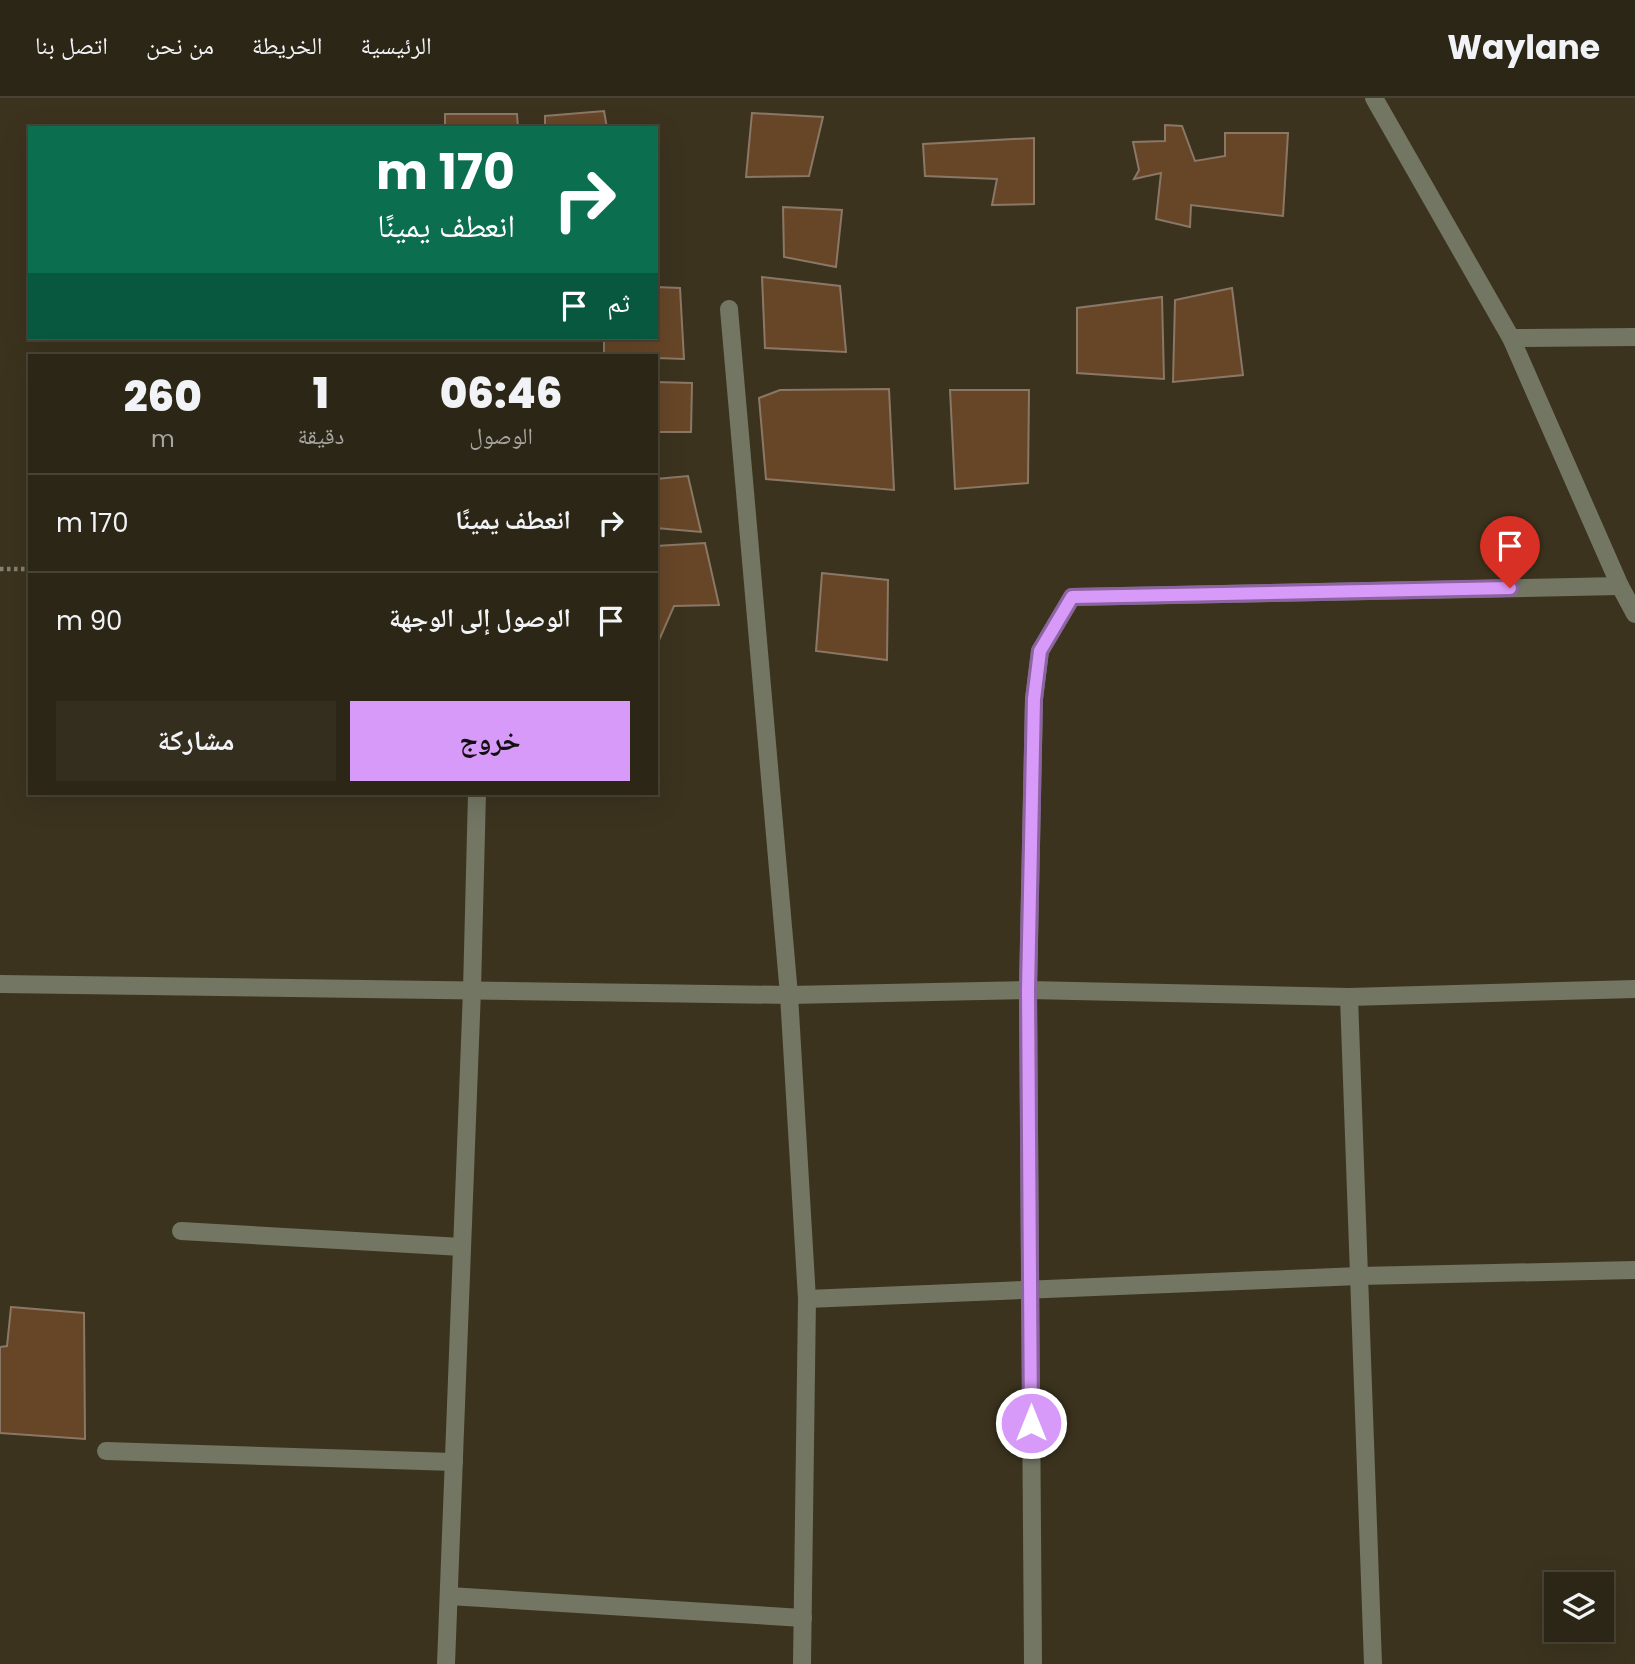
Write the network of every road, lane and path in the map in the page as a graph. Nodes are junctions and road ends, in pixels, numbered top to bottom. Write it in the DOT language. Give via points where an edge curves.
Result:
graph roads {
  1 [pos="1374,98"];
  2 [pos="729,309"];
  3 [pos="1635,337"];
  4 [pos="1511,338"];
  5 [pos="0,569"];
  6 [pos="28,569"];
  7 [pos="1620,586"];
  8 [pos="1635,614"];
  9 [pos="477,795"];
  10 [pos="0,984"];
  11 [pos="1635,989"];
  12 [pos="472,990"];
  13 [pos="1028,990"];
  14 [pos="789,995"];
  15 [pos="1349,997"];
  16 [pos="181,1231"];
  17 [pos="462,1247"];
  18 [pos="1635,1269"];
  19 [pos="1359,1276"];
  20 [pos="1030,1289"];
  21 [pos="807,1299"];
  22 [pos="106,1451"];
  23 [pos="454,1462"];
  24 [pos="449,1596"];
  25 [pos="803,1618"];
  26 [pos="446,1664"];
  27 [pos="802,1664"];
  28 [pos="1033,1664"];
  29 [pos="1373,1664"];
  1 -- 4 [label="street"];
  2 -- 14 [label="street"];
  3 -- 4 [label="street"];
  4 -- 7 [label="street"];
  5 -- 6 [label="path"];
  7 -- 8 [label="street"];
  7 -- 13 [label="street" via="1072,597 1040,651 1034,699"];
  9 -- 12 [label="street"];
  10 -- 12 [label="street"];
  11 -- 15 [label="street"];
  12 -- 14 [label="street"];
  12 -- 17 [label="street"];
  13 -- 14 [label="street"];
  13 -- 15 [label="street"];
  13 -- 20 [label="street"];
  14 -- 21 [label="street"];
  15 -- 19 [label="street"];
  16 -- 17 [label="street"];
  17 -- 23 [label="street"];
  18 -- 19 [label="street"];
  19 -- 20 [label="street"];
  19 -- 29 [label="street"];
  20 -- 21 [label="street"];
  20 -- 28 [label="street"];
  21 -- 25 [label="street"];
  22 -- 23 [label="street"];
  23 -- 24 [label="street"];
  24 -- 25 [label="street"];
  24 -- 26 [label="street"];
  25 -- 27 [label="street"];
}
